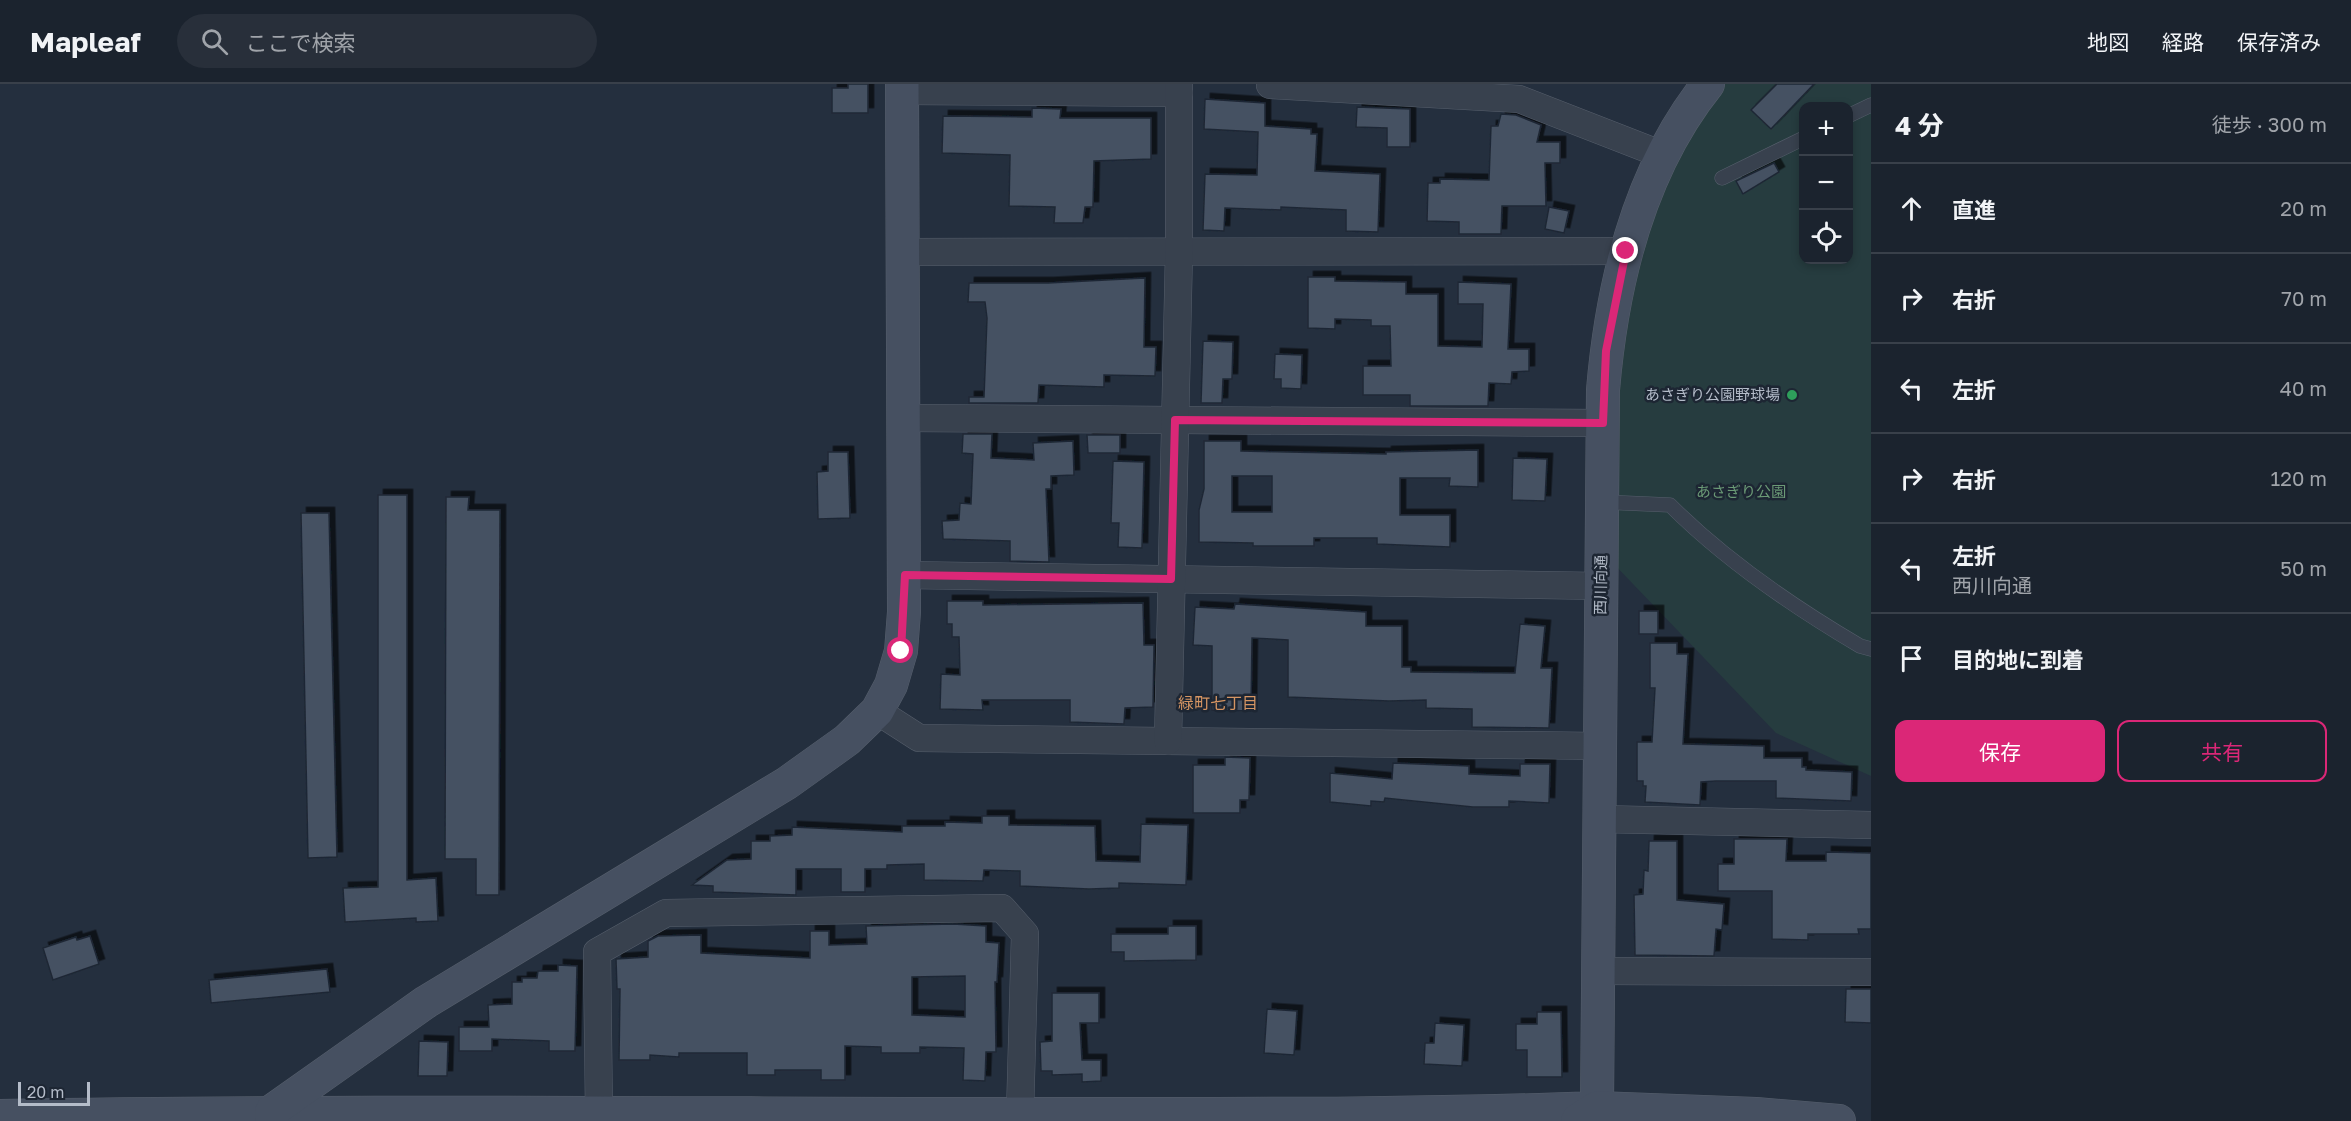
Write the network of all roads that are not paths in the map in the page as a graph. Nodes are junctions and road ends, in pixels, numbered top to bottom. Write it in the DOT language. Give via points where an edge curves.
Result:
graph roads {
  1 [pos="1708,84"];
  2 [pos="1270,85"];
  3 [pos="902,88"];
  4 [pos="1014,88"];
  5 [pos="1179,89"];
  6 [pos="1871,105"];
  7 [pos="1853,114"];
  8 [pos="1799,140"];
  9 [pos="1663,155"];
  10 [pos="1722,178"];
  11 [pos="1626,251"];
  12 [pos="903,252"];
  13 [pos="1179,252"];
  14 [pos="904,418"];
  15 [pos="1175,420"];
  16 [pos="1603,423"];
  17 [pos="1602,502"];
  18 [pos="905,575"];
  19 [pos="1171,579"];
  20 [pos="1601,586"];
  21 [pos="1871,649"];
  22 [pos="877,711"];
  23 [pos="1168,741"];
  24 [pos="1599,746"];
  25 [pos="1599,819"];
  26 [pos="1871,825"];
  27 [pos="1597,971"];
  28 [pos="1871,972"];
  29 [pos="1020,1114"];
  30 [pos="1587,1115"];
  31 [pos="0,1116"];
  32 [pos="272,1116"];
  33 [pos="584,1117"];
  34 [pos="782,1118"];
  35 [pos="1839,1121"];
  1 -- 9 [label="street, 西川向通"];
  2 -- 9 [label="street" via="1519,99"];
  3 -- 4 [label="street"];
  3 -- 12 [label="street"];
  4 -- 5 [label="street"];
  5 -- 13 [label="street"];
  6 -- 7 [label="lane"];
  8 -- 10 [label="lane"];
  9 -- 11 [label="street, 西川向通"];
  11 -- 13 [label="street"];
  11 -- 16 [label="street, 西川向通" via="1606,351"];
  12 -- 13 [label="street"];
  12 -- 14 [label="street"];
  13 -- 15 [label="street"];
  14 -- 15 [label="street"];
  14 -- 18 [label="street"];
  15 -- 16 [label="street"];
  15 -- 19 [label="street"];
  16 -- 17 [label="street, 西川向通"];
  17 -- 20 [label="street, 西川向通"];
  17 -- 21 [label="lane" via="1670,505 1793,607"];
  18 -- 19 [label="street"];
  18 -- 22 [label="street" via="901,651 891,685"];
  19 -- 20 [label="street"];
  19 -- 23 [label="street"];
  20 -- 24 [label="street, 西川向通"];
  22 -- 23 [label="street" via="919,738"];
  22 -- 32 [label="street" via="847,740 787,783 426,1002"];
  23 -- 24 [label="street"];
  24 -- 25 [label="street, 西川向通"];
  25 -- 26 [label="street"];
  25 -- 27 [label="street, 西川向通"];
  27 -- 28 [label="street"];
  27 -- 30 [label="street, 西川向通"];
  29 -- 30 [label="street"];
  29 -- 33 [label="street" via="1025,934 1002,908 666,913 597,952"];
  29 -- 34 [label="street"];
  30 -- 35 [label="street" via="1756,1114"];
  31 -- 32 [label="street"];
  32 -- 33 [label="street"];
  33 -- 34 [label="street"];
}
